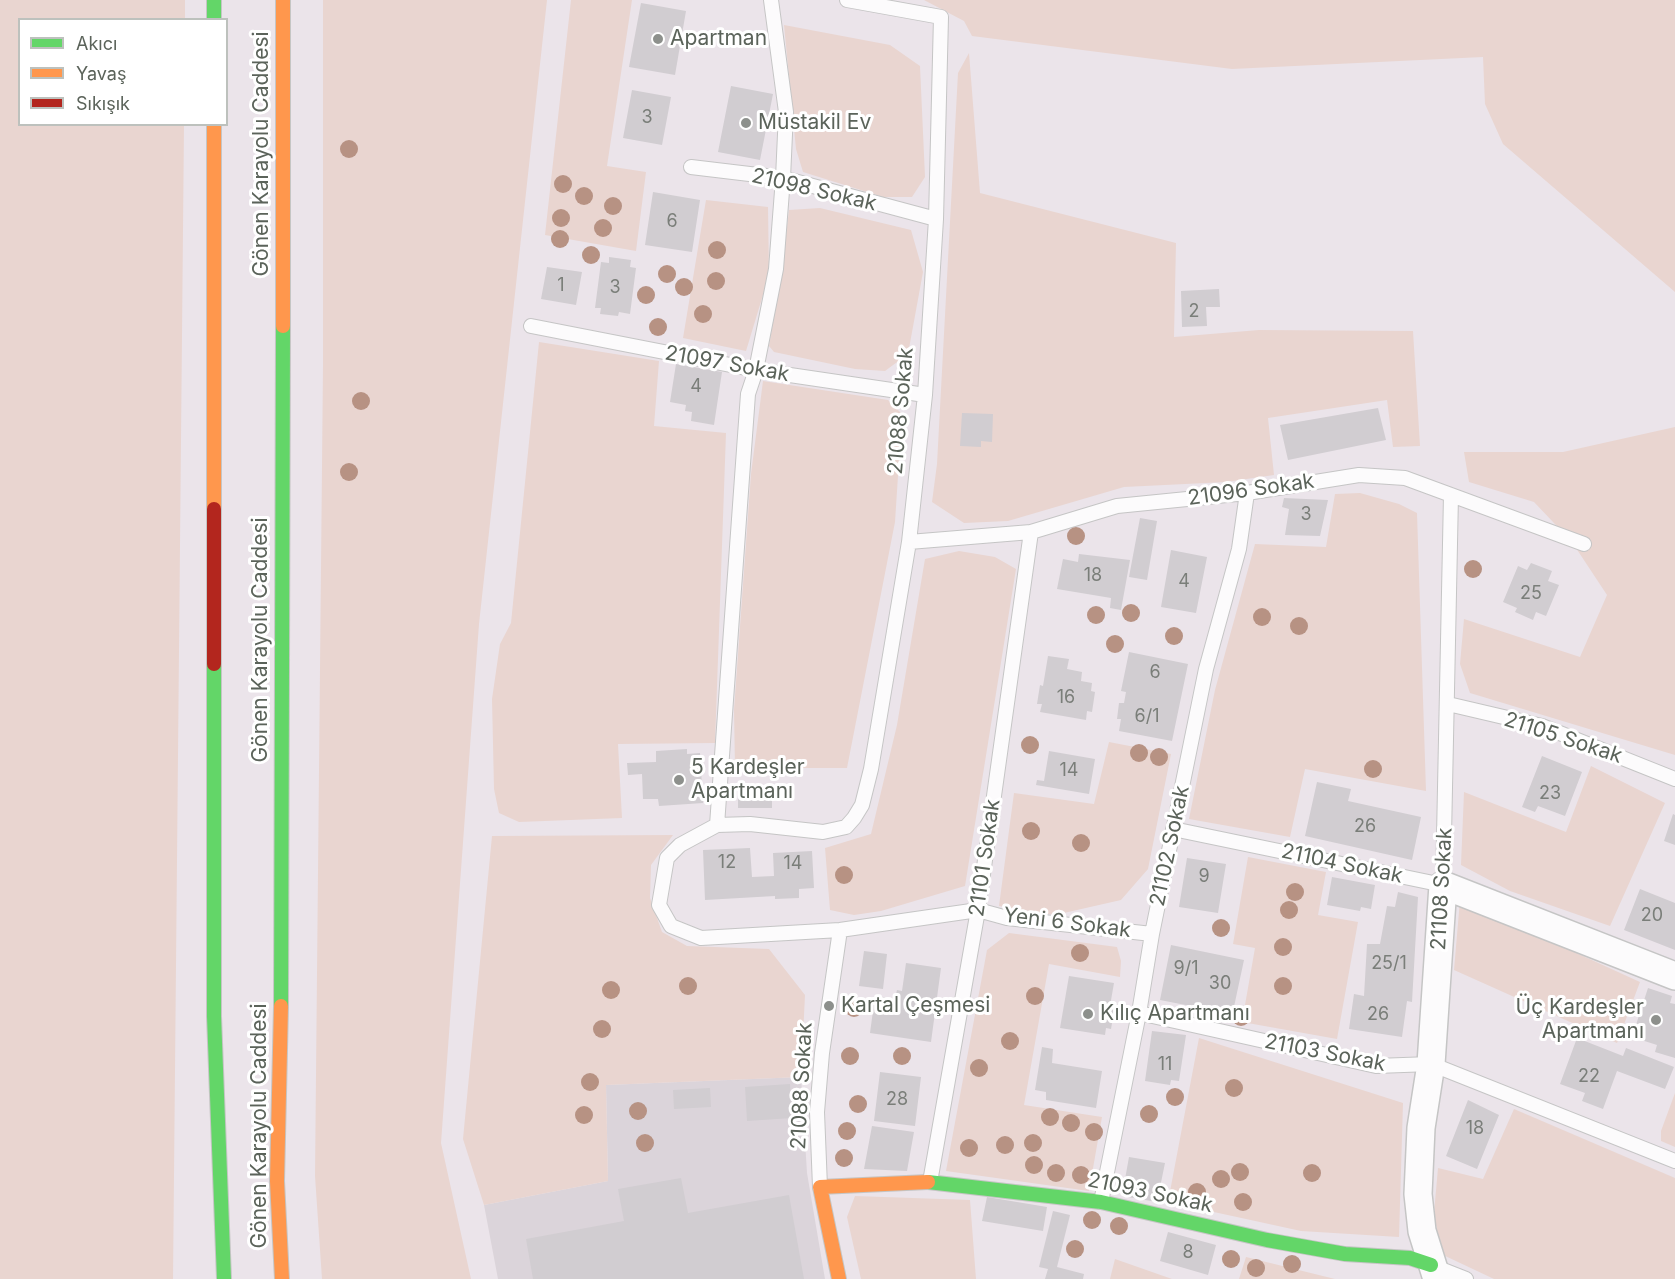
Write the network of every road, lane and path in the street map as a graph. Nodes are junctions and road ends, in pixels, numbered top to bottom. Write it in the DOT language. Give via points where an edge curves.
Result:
graph roads {
  1 [pos="214,0"];
  2 [pos="283,0"];
  3 [pos="771,0"];
  4 [pos="847,0"];
  5 [pos="214,18"];
  6 [pos="214,126"];
  7 [pos="691,167"];
  8 [pos="783,178"];
  9 [pos="936,219"];
  10 [pos="531,326"];
  11 [pos="756,370"];
  12 [pos="925,395"];
  13 [pos="1247,493"];
  14 [pos="1451,495"];
  15 [pos="1031,532"];
  16 [pos="909,542"];
  17 [pos="1584,544"];
  18 [pos="1448,704"];
  19 [pos="1675,779"];
  20 [pos="717,825"];
  21 [pos="1173,829"];
  22 [pos="1443,885"];
  23 [pos="978,910"];
  24 [pos="840,930"];
  25 [pos="1152,934"];
  26 [pos="1675,976"];
  27 [pos="1139,1013"];
  28 [pos="1431,1064"];
  29 [pos="1675,1161"];
  30 [pos="930,1182"];
  31 [pos="820,1187"];
  32 [pos="1101,1202"];
  33 [pos="1434,1272"];
  34 [pos="224,1279"];
  35 [pos="282,1279"];
  36 [pos="839,1279"];
  37 [pos="1466,1279"];
  1 -- 5 [label="main road"];
  2 -- 35 [label="main road, Gönen Karayolu Caddesi" via="282,967 277,1181"];
  3 -- 8 [label="lane" via="786,112"];
  4 -- 9 [label="lane, 21088 Sokak" via="941,16"];
  6 -- 34 [label="main road, Gönen Karayolu Caddesi" via="214,1016"];
  7 -- 8 [label="lane, 21098 Sokak"];
  8 -- 9 [label="lane, 21098 Sokak"];
  8 -- 11 [label="lane" via="776,268"];
  9 -- 12 [label="lane, 21088 Sokak"];
  10 -- 11 [label="lane, 21097 Sokak"];
  11 -- 12 [label="lane, 21097 Sokak"];
  11 -- 20 [label="lane" via="745,423"];
  12 -- 16 [label="lane, 21088 Sokak"];
  13 -- 14 [label="lane, 21096 Sokak" via="1359,475 1405,478"];
  13 -- 15 [label="lane, 21096 Sokak" via="1117,506"];
  13 -- 21 [label="lane, 21102 Sokak" via="1239,549 1206,669"];
  14 -- 17 [label="lane, 21096 Sokak"];
  14 -- 18 [label="lane, 21108 Sokak"];
  15 -- 16 [label="lane, 21096 Sokak"];
  15 -- 23 [label="lane, 21101 Sokak"];
  16 -- 20 [label="lane, 21088 Sokak" via="862,805 846,827 835,832"];
  18 -- 19 [label="lane, 21105 Sokak" via="1542,726"];
  18 -- 22 [label="lane, 21108 Sokak"];
  20 -- 24 [label="lane, Yeni 6 Sokak" via="680,845 668,858 659,905 671,926 701,938"];
  21 -- 22 [label="lane, 21104 Sokak"];
  21 -- 25 [label="lane, 21102 Sokak"];
  22 -- 26 [label="street, 21104 Sokak"];
  22 -- 28 [label="street, 21108 Sokak"];
  23 -- 24 [label="lane, Yeni 6 Sokak"];
  23 -- 25 [label="lane, Yeni 6 Sokak" via="1007,918"];
  23 -- 30 [label="lane, 21101 Sokak"];
  24 -- 31 [label="lane, 21088 Sokak" via="819,1088"];
  25 -- 27 [label="lane, 21102 Sokak"];
  27 -- 28 [label="lane, 21103 Sokak" via="1376,1066"];
  27 -- 32 [label="lane, 21102 Sokak"];
  28 -- 29 [label="lane, 21103 Sokak"];
  28 -- 33 [label="street, 21108 Sokak" via="1421,1128 1418,1194 1422,1231"];
  30 -- 31 [label="main road, 21093 Sokak"];
  30 -- 32 [label="main road, 21093 Sokak"];
  31 -- 36 [label="main road, 21088 Sokak"];
  32 -- 33 [label="main road, 21093 Sokak" via="1267,1240 1345,1254 1410,1258"];
  33 -- 37 [label="lane, 21093 Sokak"];
}
